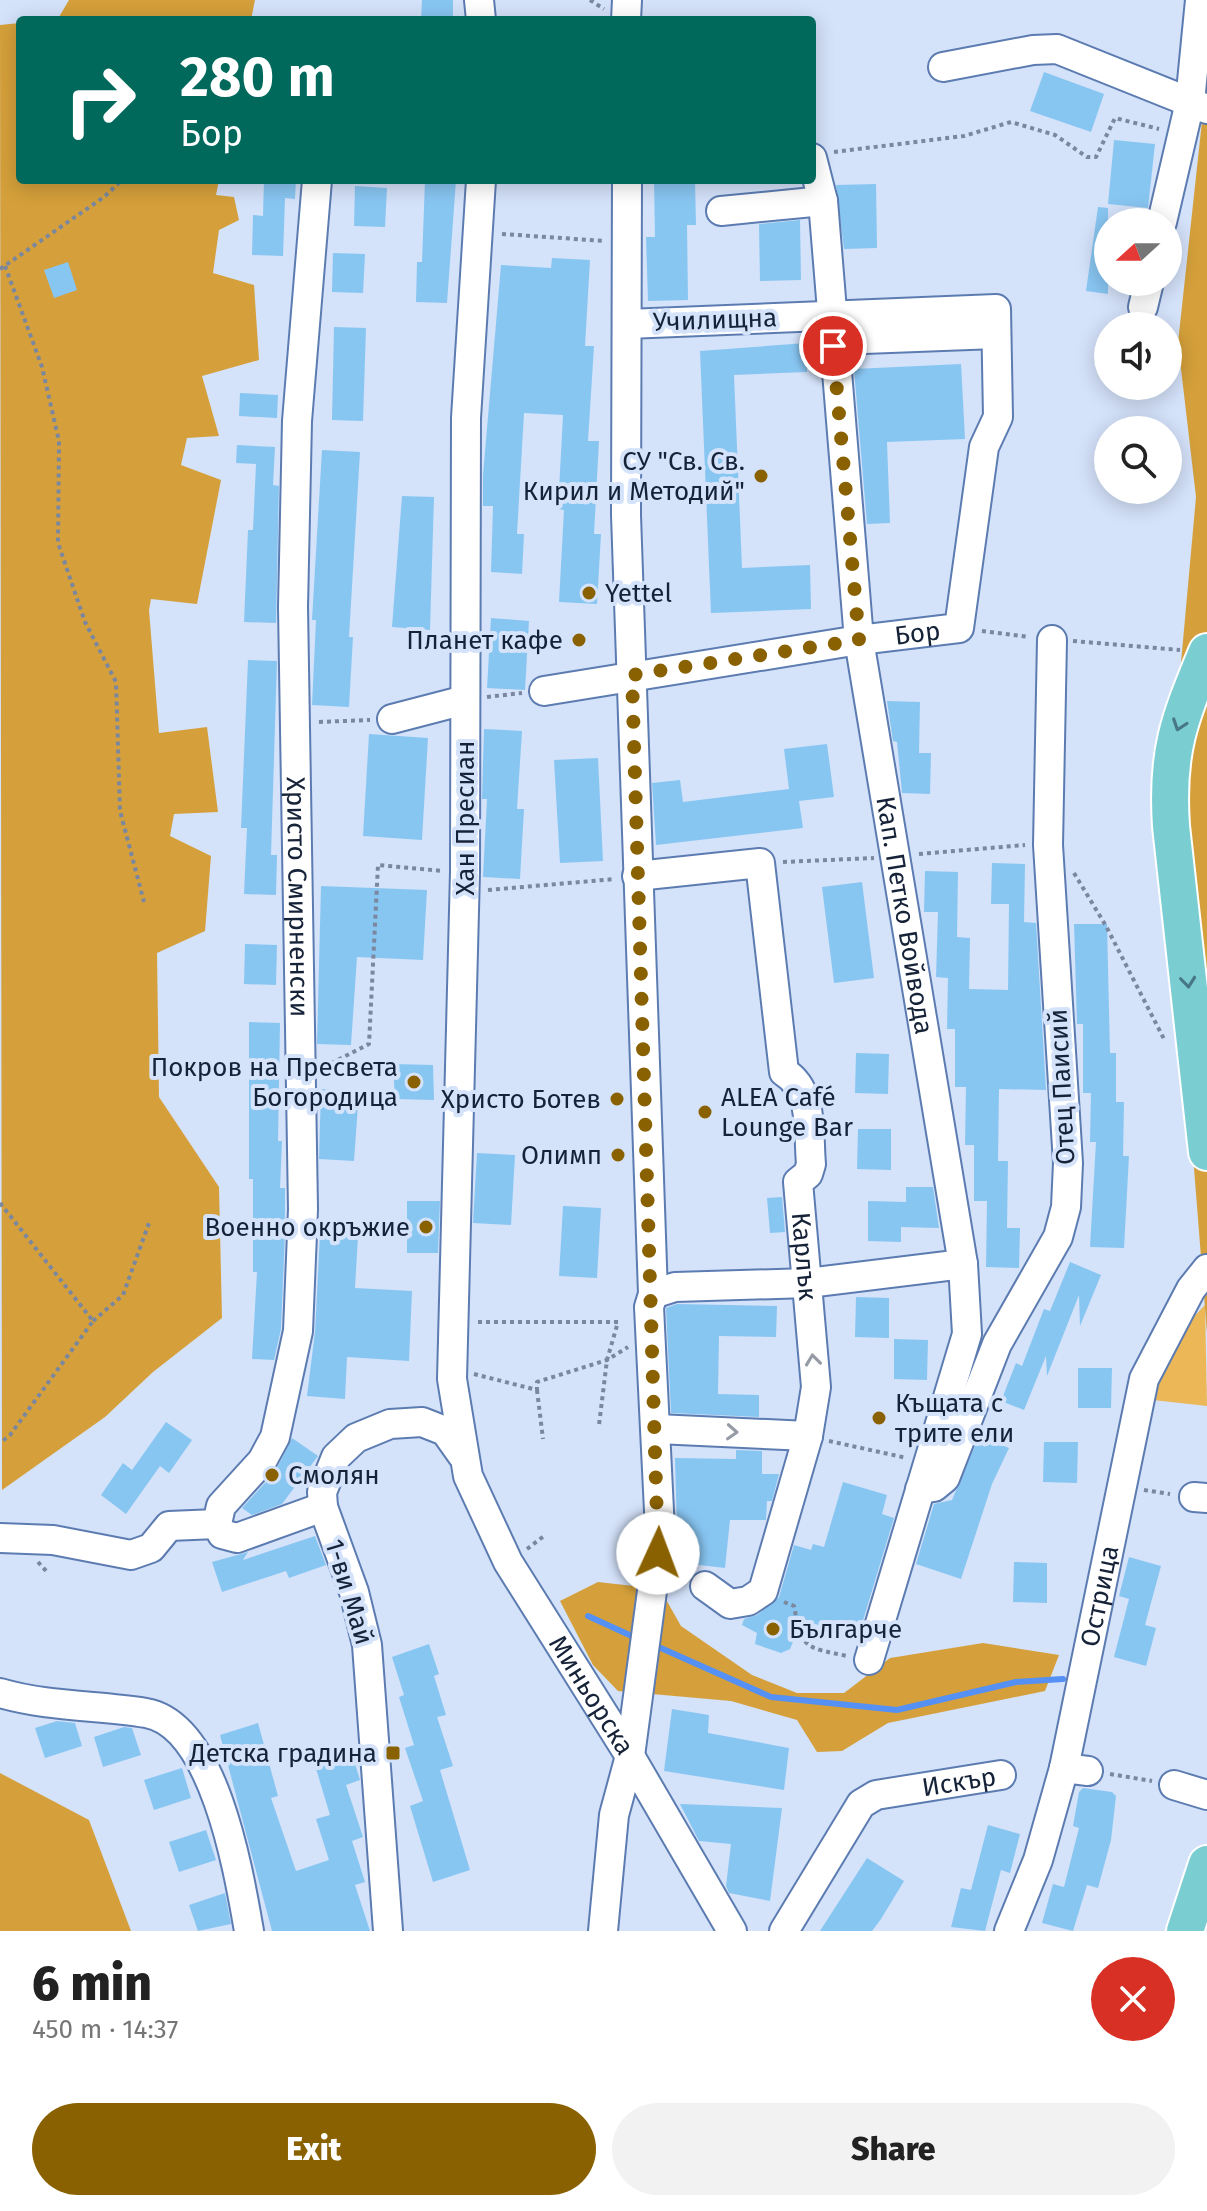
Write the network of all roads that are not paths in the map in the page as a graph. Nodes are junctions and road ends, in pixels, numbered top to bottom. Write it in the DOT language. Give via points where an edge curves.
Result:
graph roads {
  1 [pos="1200,0"];
  2 [pos="943,67"];
  3 [pos="1198,106"];
  4 [pos="820,155"];
  5 [pos="317,184"];
  6 [pos="481,184"];
  7 [pos="627,184"];
  8 [pos="823,201"];
  9 [pos="1165,208"];
  10 [pos="721,211"];
  11 [pos="830,316"];
  12 [pos="996,322"];
  13 [pos="627,324"];
  14 [pos="864,339"];
  15 [pos="859,640"];
  16 [pos="1052,640"];
  17 [pos="1207,652"];
  18 [pos="632,675"];
  19 [pos="544,691"];
  20 [pos="465,700"];
  21 [pos="392,719"];
  22 [pos="637,876"];
  23 [pos="1207,1152"];
  24 [pos="963,1264"];
  25 [pos="1207,1269"];
  26 [pos="808,1283"];
  27 [pos="653,1294"];
  28 [pos="453,1374"];
  29 [pos="390,1424"];
  30 [pos="657,1429"];
  31 [pos="808,1436"];
  32 [pos="463,1456"];
  33 [pos="924,1476"];
  34 [pos="323,1507"];
  35 [pos="217,1524"];
  36 [pos="0,1538"];
  37 [pos="705,1586"];
  38 [pos="869,1660"];
  39 [pos="0,1693"];
  40 [pos="630,1756"];
  41 [pos="1001,1775"];
  42 [pos="1174,1785"];
  43 [pos="1207,1795"];
  44 [pos="1207,1864"];
  45 [pos="249,1931"];
  46 [pos="388,1931"];
  47 [pos="603,1931"];
  48 [pos="732,1931"];
  49 [pos="784,1931"];
  50 [pos="1009,1931"];
  51 [pos="1185,1931"];
  1 -- 3 [label="street"];
  2 -- 3 [label="street" via="1057,49"];
  3 -- 9 [label="street" via="1182,136"];
  4 -- 8 [label="street, Кап. Петко Войвода"];
  5 -- 35 [label="street, Христо Смирненски" via="297,421 293,607 303,1209 298,1331 275,1437 262,1461 221,1506"];
  6 -- 20 [label="street, Хан Пресиан" via="466,418"];
  7 -- 13 [label="street"];
  8 -- 10 [label="street"];
  8 -- 11 [label="street, Кап. Петко Войвода"];
  11 -- 12 [label="street, Училищна"];
  11 -- 13 [label="street, Училищна"];
  11 -- 15 [label="street, Кап. Петко Войвода"];
  12 -- 14 [label="street"];
  12 -- 15 [label="street, Бор" via="998,417 980,468 959,628"];
  13 -- 18 [label="street"];
  15 -- 18 [label="street, Бор"];
  15 -- 24 [label="street, Кап. Петко Войвода"];
  16 -- 33 [label="street, Отец Паисий" via="1048,845 1068,1163 1066,1207 1058,1237 997,1344 945,1478 934,1487"];
  17 -- 23 [label="main road, one-way" via="1178,725 1168,771"];
  18 -- 19 [label="street, Бор"];
  18 -- 22 [label="street"];
  20 -- 21 [label="street"];
  20 -- 28 [label="street, Хан Пресиан"];
  22 -- 26 [label="street, Карлък" via="760,863 784,1072 798,1081 805,1096 811,1164 798,1182"];
  22 -- 27 [label="street"];
  24 -- 26 [label="street"];
  24 -- 33 [label="street, Кап. Петко Войвода" via="967,1334"];
  25 -- 50 [label="street, Острица" via="1144,1379 1121,1487 1076,1770"];
  26 -- 27 [label="street" via="675,1287"];
  31 -- 26 [label="street, Карлък, one-way" via="816,1387"];
  27 -- 30 [label="street" via="649,1307"];
  28 -- 29 [label="street" via="441,1396"];
  28 -- 32 [label="street, Хан Пресиан"];
  29 -- 32 [label="street, 1-ви Май" via="422,1422 445,1431"];
  29 -- 34 [label="street, 1-ви Май" via="356,1438 336,1457 325,1477"];
  30 -- 31 [label="street, one-way"];
  30 -- 40 [label="street" via="660,1531"];
  31 -- 37 [label="street, Карлък" via="763,1591 730,1604"];
  32 -- 40 [label="street, Миньорска" via="480,1507 508,1562"];
  33 -- 38 [label="street, Кап. Петко Войвода"];
  34 -- 35 [label="street" via="237,1538 222,1534"];
  34 -- 46 [label="street, 1-ви Май" via="367,1645"];
  35 -- 36 [label="street" via="169,1526 151,1548 131,1555 53,1540"];
  39 -- 45 [label="street" via="31,1702 150,1714 178,1732 201,1757 212,1781"];
  40 -- 47 [label="street" via="614,1815"];
  40 -- 48 [label="street, Миньорска"];
  41 -- 49 [label="street, Искър" via="876,1795 861,1804"];
  42 -- 43 [label="street"];
  44 -- 51 [label="main road"];
}
